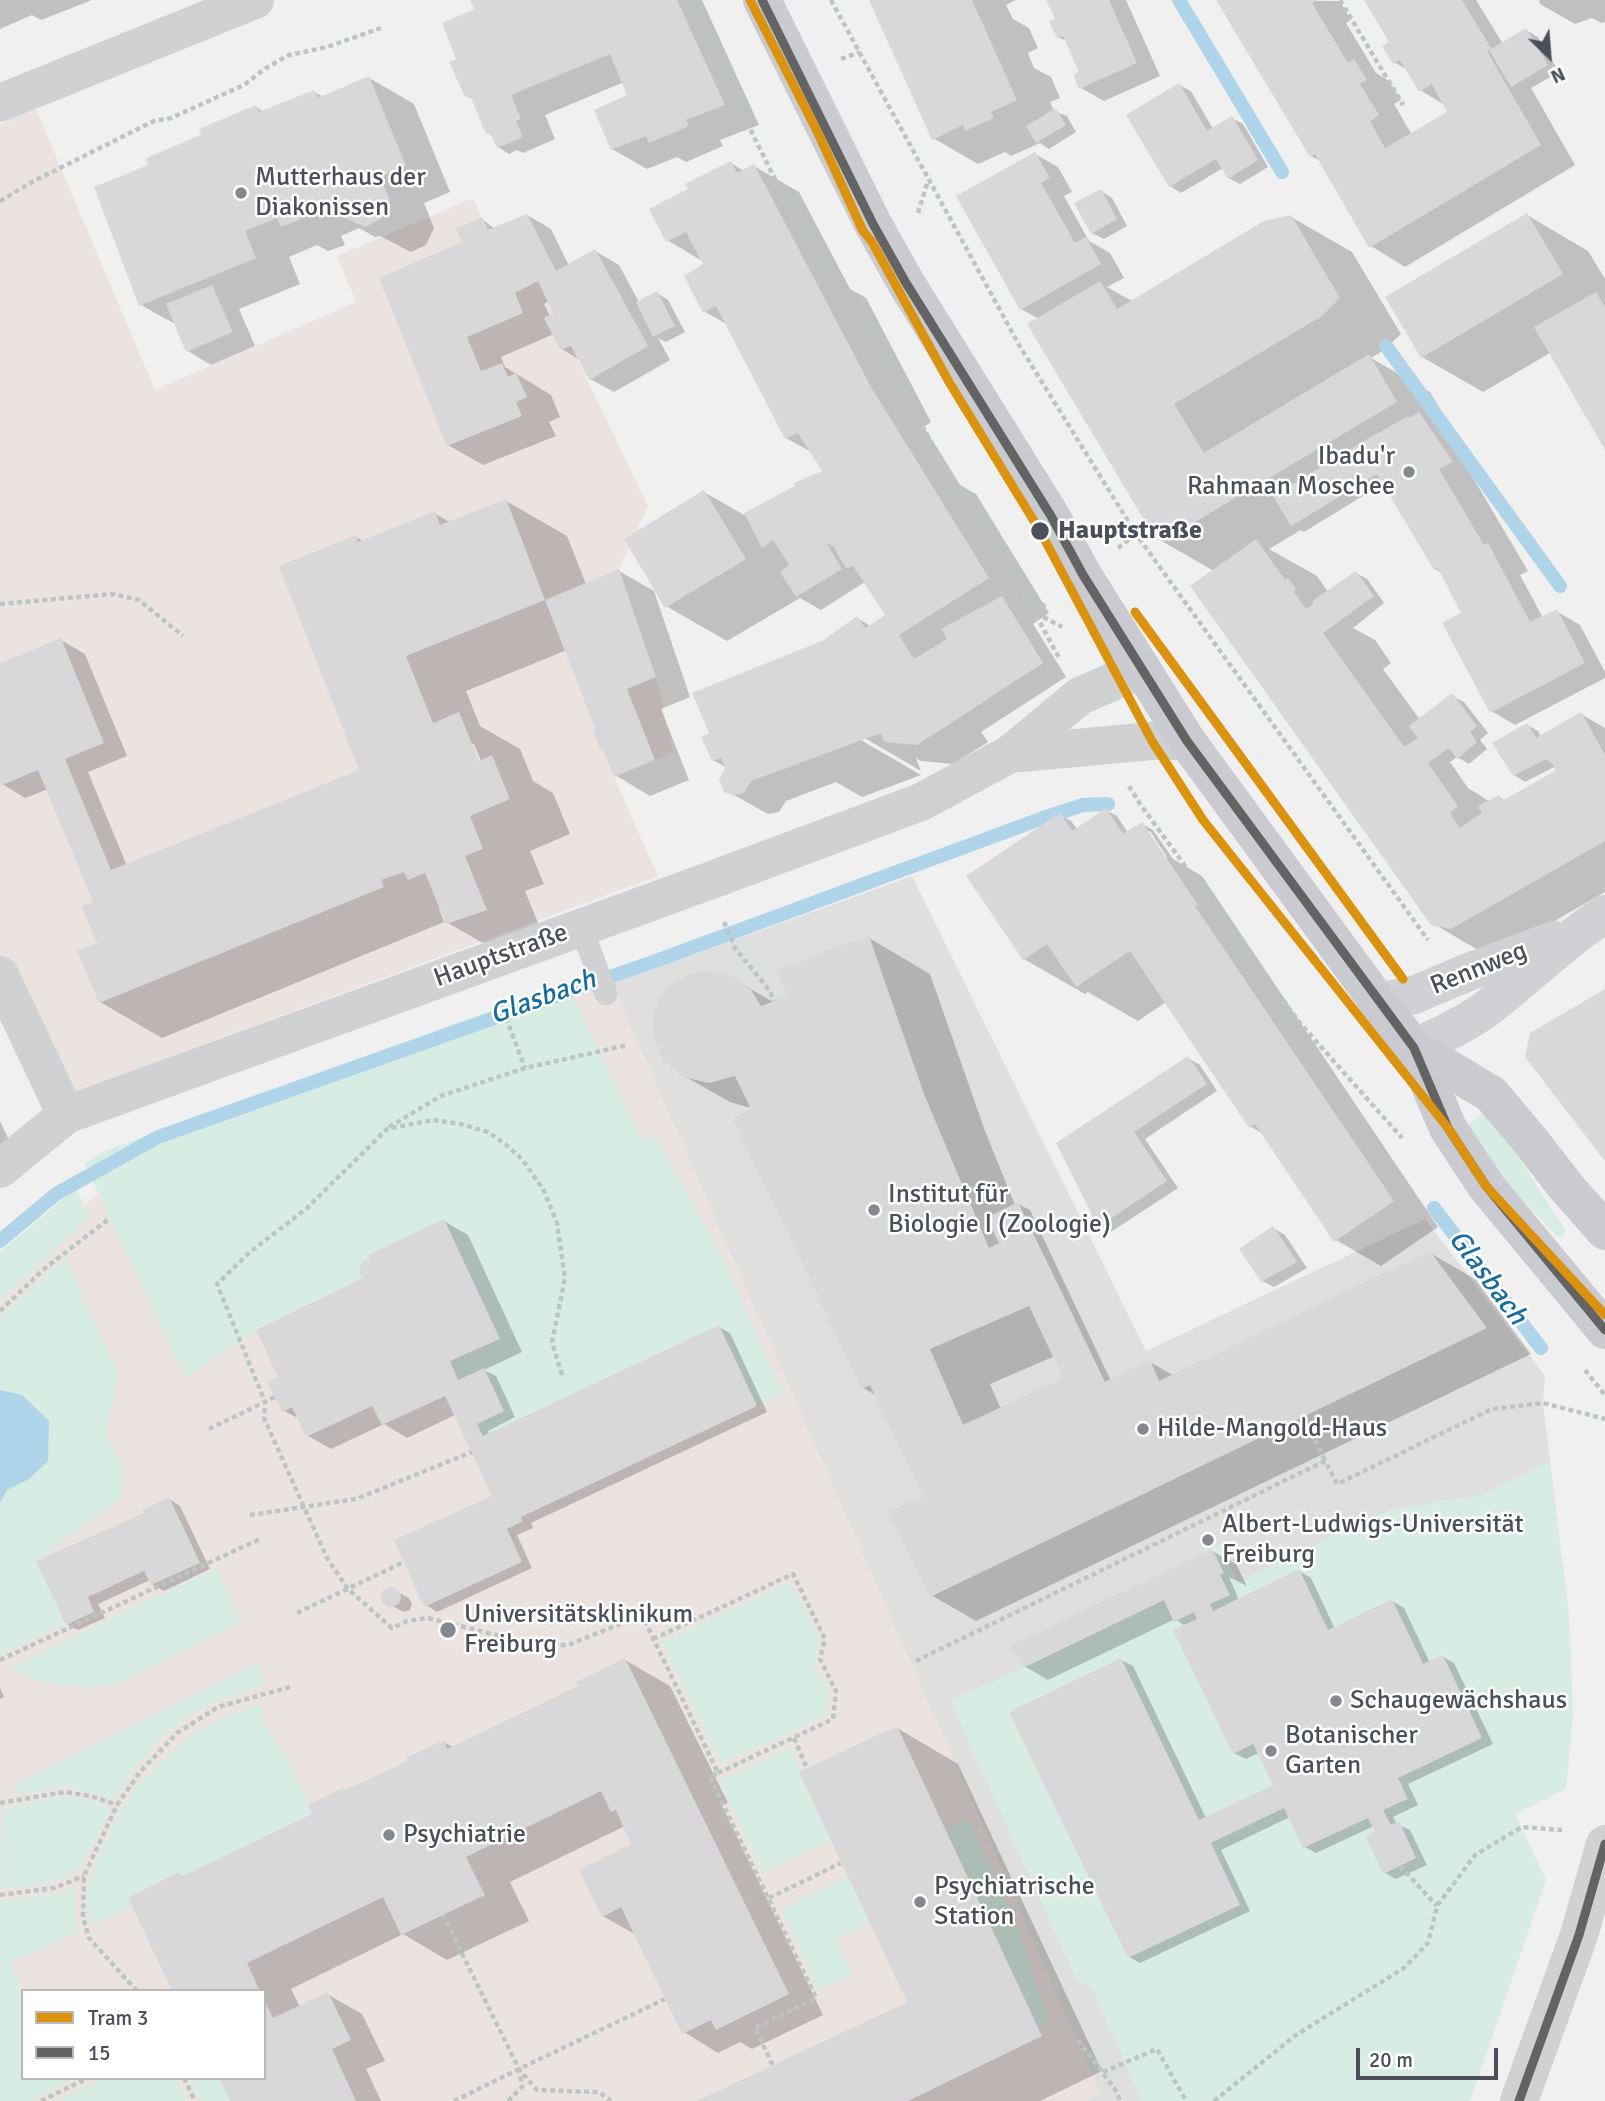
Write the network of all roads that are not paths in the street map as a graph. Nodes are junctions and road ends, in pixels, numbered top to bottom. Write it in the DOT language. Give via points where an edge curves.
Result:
graph roads {
  1 [pos="255,0"];
  2 [pos="762,0"];
  3 [pos="0,103"];
  4 [pos="1142,669"];
  5 [pos="1187,741"];
  6 [pos="1010,754"];
  7 [pos="1592,923"];
  8 [pos="581,927"];
  9 [pos="0,975"];
  10 [pos="602,984"];
  11 [pos="1378,1002"];
  12 [pos="1414,1048"];
  13 [pos="66,1115"];
  14 [pos="0,1169"];
  15 [pos="1605,1231"];
  16 [pos="1605,1329"];
  17 [pos="1605,1844"];
  18 [pos="1519,2101"];
  1 -- 3 [label="street"];
  2 -- 4 [label="main road" via="873,225"];
  4 -- 5 [label="main road"];
  4 -- 6 [label="street, Hauptstraße" via="1080,696"];
  5 -- 6 [label="street, Hauptstraße"];
  5 -- 11 [label="main road"];
  6 -- 8 [label="street, Hauptstraße" via="921,802"];
  7 -- 11 [label="street, Rennweg" via="1415,995"];
  7 -- 12 [label="street, Rennweg" via="1489,1007"];
  8 -- 10 [label="lane"];
  8 -- 13 [label="street, Hauptstraße"];
  9 -- 13 [label="street"];
  11 -- 12 [label="main road"];
  12 -- 15 [label="main road" via="1491,1094"];
  12 -- 16 [label="main road" via="1448,1128 1479,1174"];
  13 -- 14 [label="street, Hauptstraße"];
  17 -- 18 [label="street" via="1579,1935"];
}
